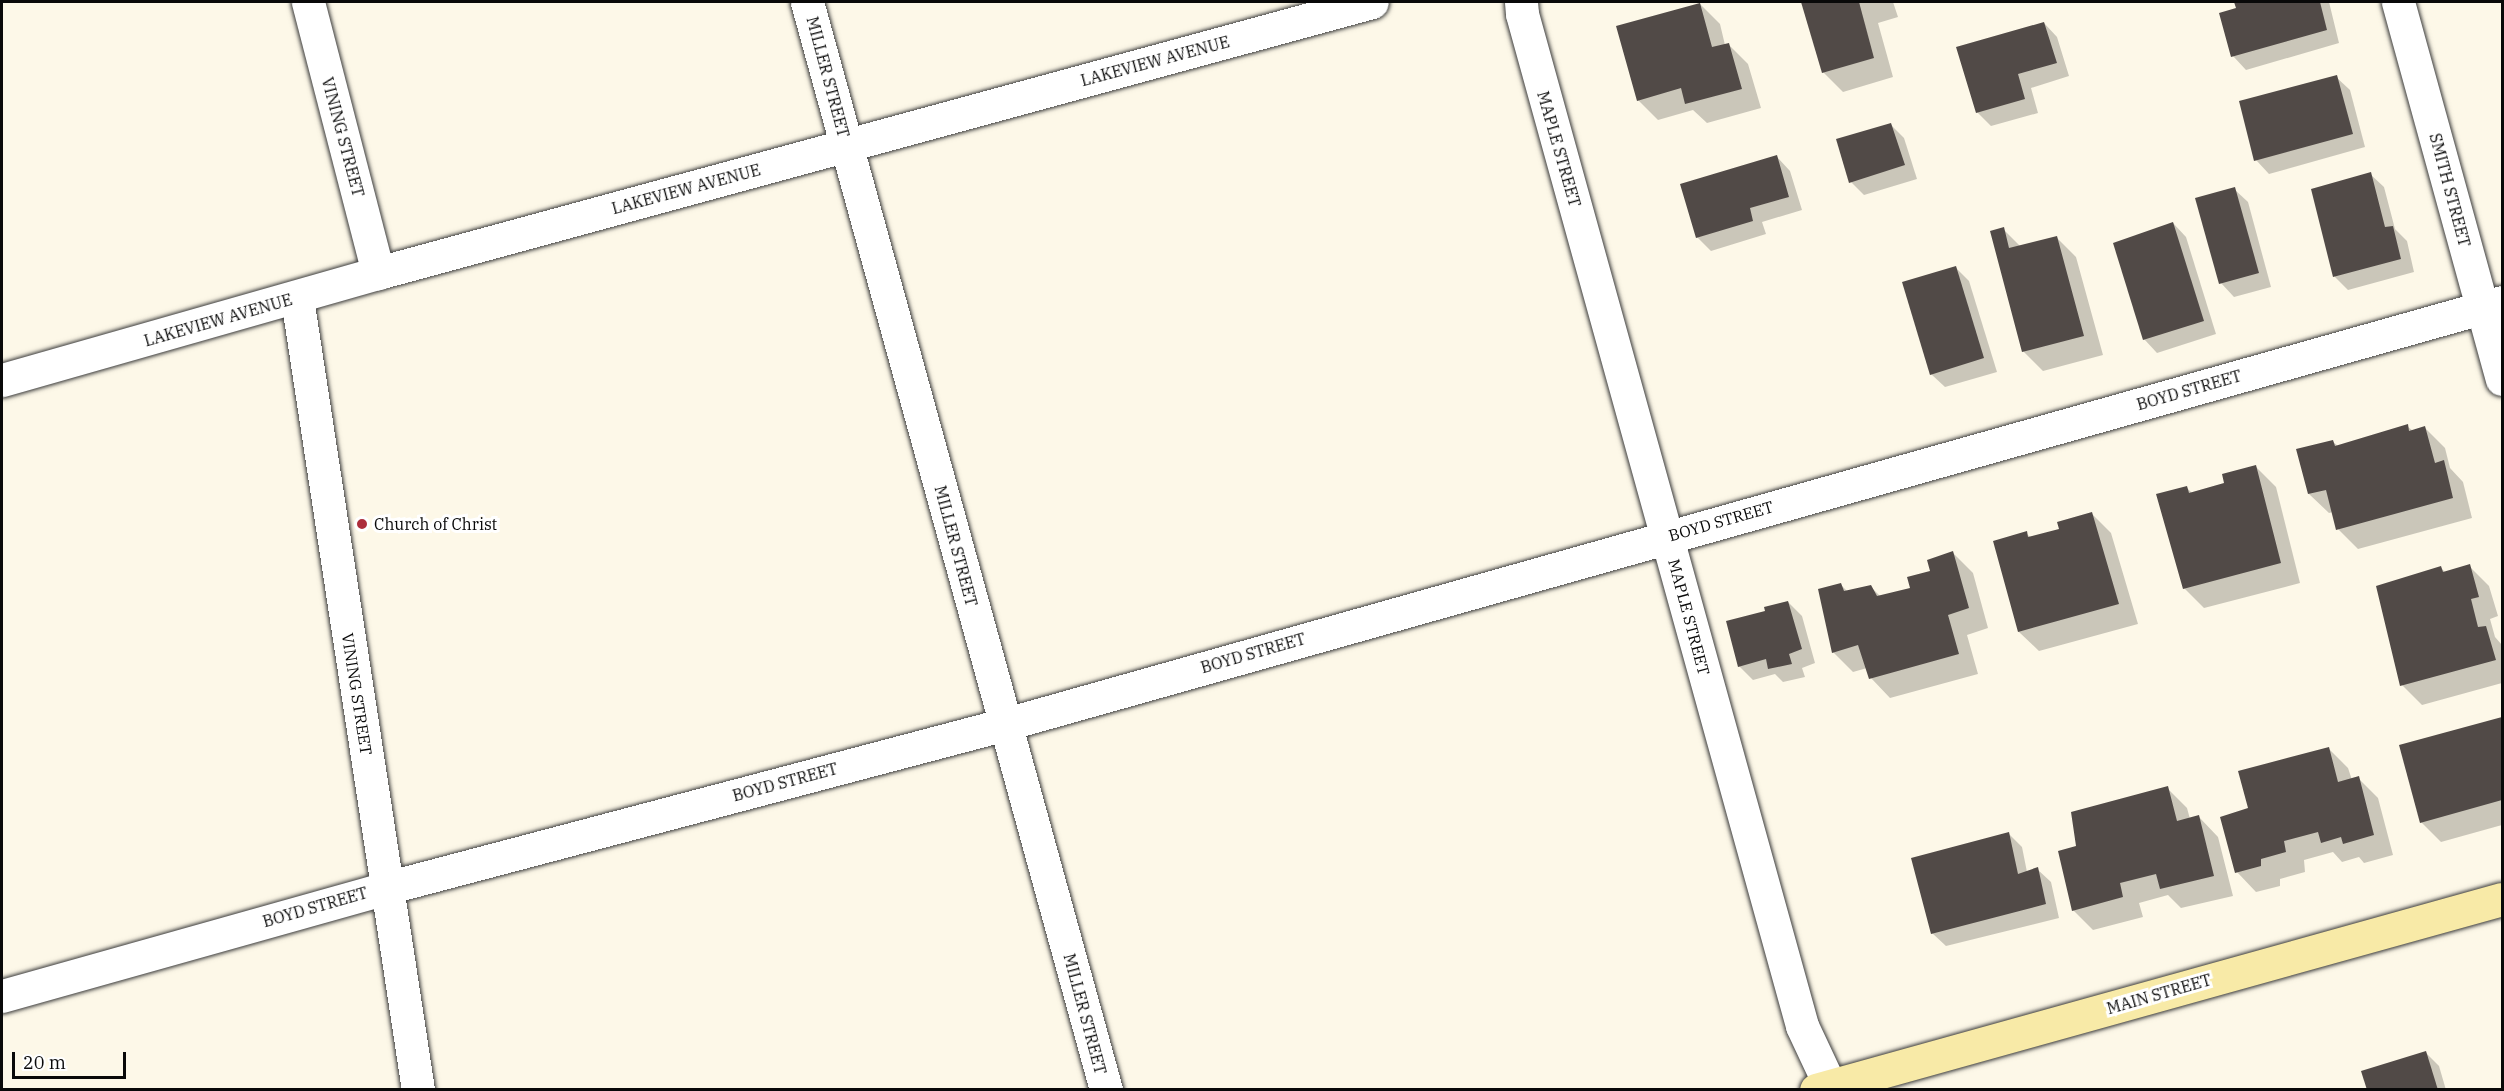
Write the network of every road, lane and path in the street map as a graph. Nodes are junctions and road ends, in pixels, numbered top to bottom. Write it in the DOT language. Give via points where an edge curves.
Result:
graph roads {
  1 [pos="308,2"];
  2 [pos="807,2"];
  3 [pos="1372,2"];
  4 [pos="1521,2"];
  5 [pos="2398,2"];
  6 [pos="846,146"];
  7 [pos="378,273"];
  8 [pos="297,298"];
  9 [pos="2492,305"];
  10 [pos="2502,379"];
  11 [pos="2,380"];
  12 [pos="1667,536"];
  13 [pos="1006,724"];
  14 [pos="386,888"];
  15 [pos="2502,899"];
  16 [pos="2,996"];
  17 [pos="1826,1088"];
  18 [pos="418,1089"];
  19 [pos="1106,1089"];
  1 -- 7 [label="street, VINING STREET"];
  2 -- 6 [label="street, MILLER STREET"];
  3 -- 6 [label="street, LAKEVIEW AVENUE"];
  4 -- 12 [label="street, MAPLE STREET"];
  5 -- 9 [label="street, SMITH STREET"];
  6 -- 7 [label="street, LAKEVIEW AVENUE"];
  6 -- 13 [label="street, MILLER STREET"];
  7 -- 8 [label="street, LAKEVIEW AVENUE"];
  8 -- 11 [label="street, LAKEVIEW AVENUE"];
  8 -- 14 [label="street, VINING STREET"];
  9 -- 10 [label="street, SMITH STREET"];
  9 -- 12 [label="street, BOYD STREET"];
  12 -- 13 [label="street, BOYD STREET"];
  12 -- 17 [label="street, MAPLE STREET" via="1802,1026"];
  13 -- 14 [label="street, BOYD STREET"];
  13 -- 19 [label="street, MILLER STREET"];
  14 -- 16 [label="street, BOYD STREET"];
  14 -- 18 [label="street, VINING STREET"];
  15 -- 17 [label="main road, MAIN STREET"];
}
